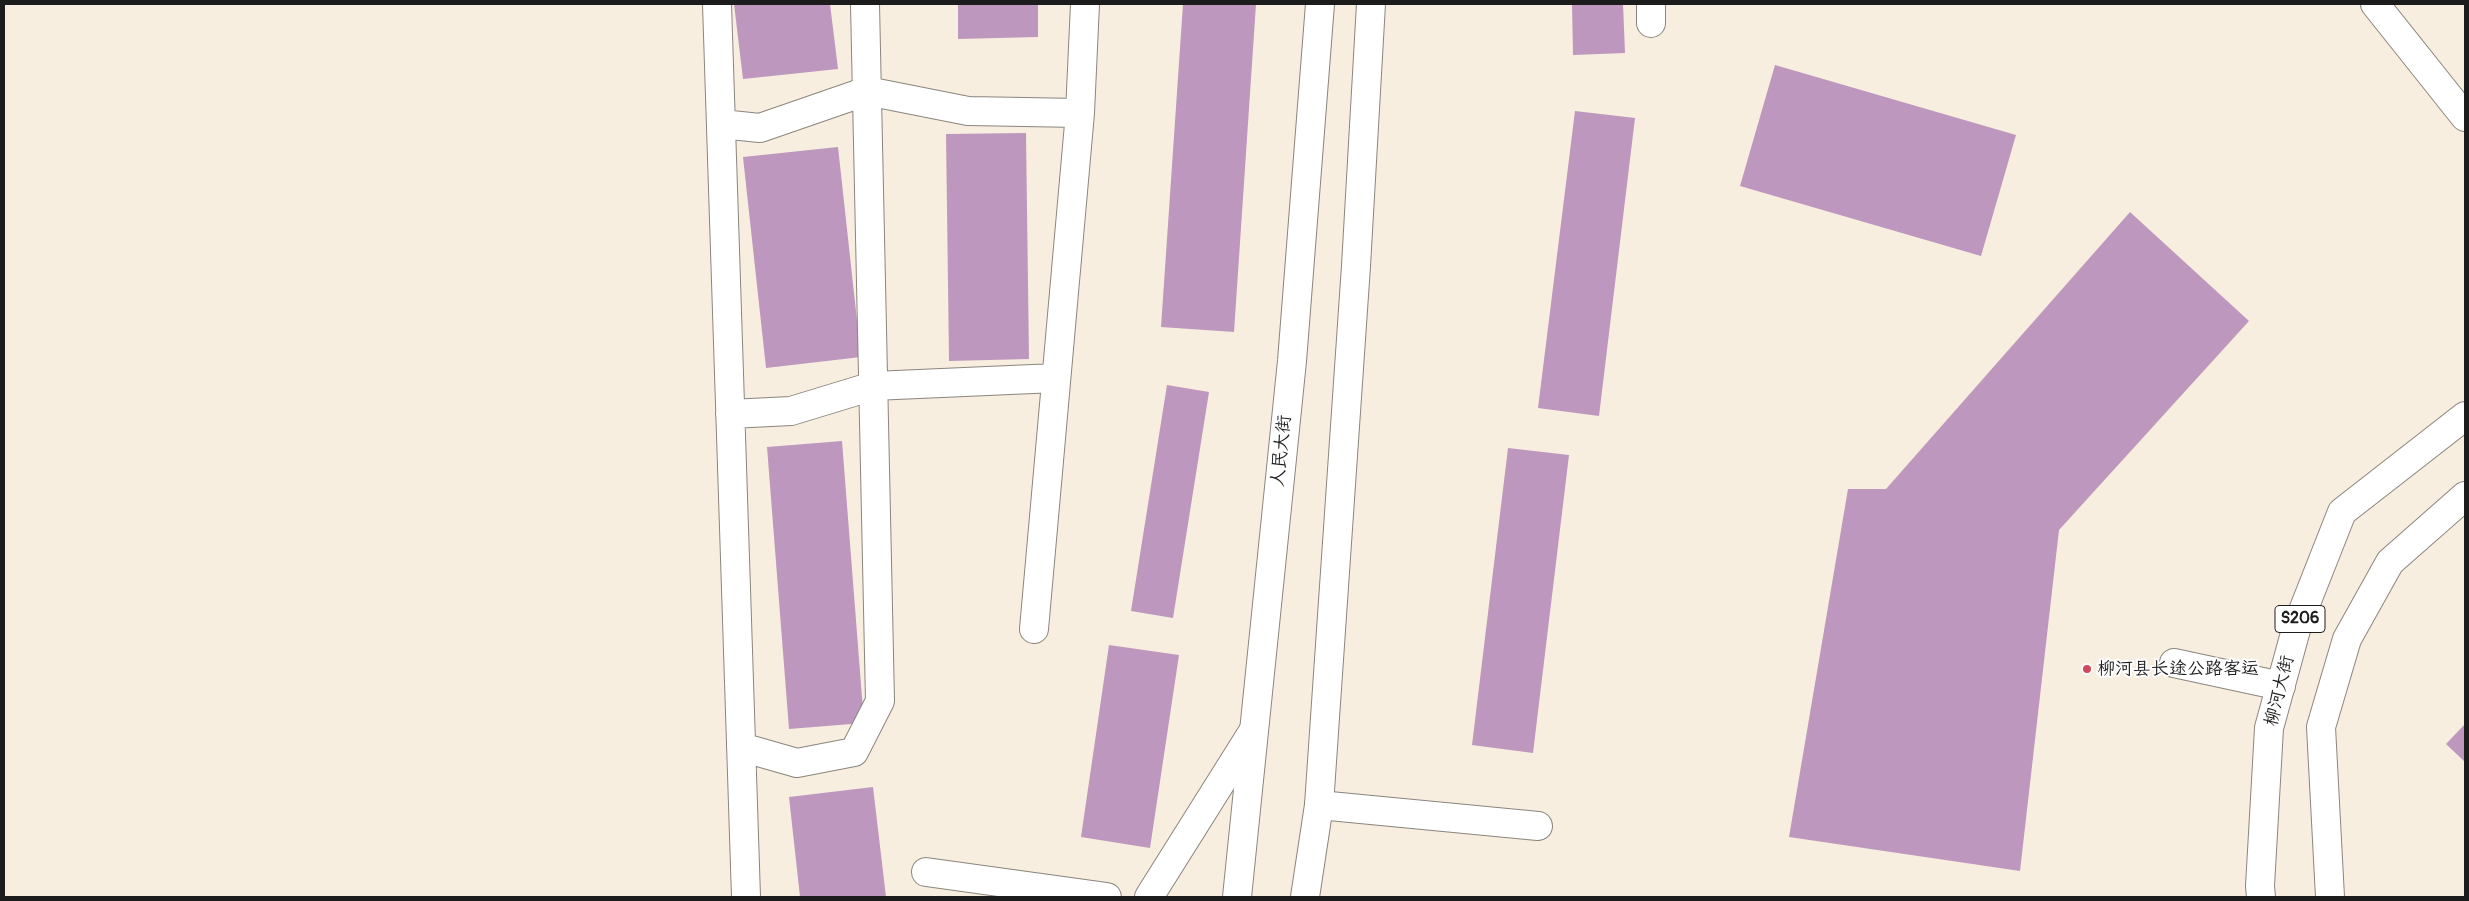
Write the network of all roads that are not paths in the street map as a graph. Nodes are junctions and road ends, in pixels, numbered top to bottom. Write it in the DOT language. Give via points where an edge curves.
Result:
graph roads {
  1 [pos="717,4"];
  2 [pos="865,4"];
  3 [pos="1085,4"];
  4 [pos="1320,4"];
  5 [pos="1371,4"];
  6 [pos="2375,4"];
  7 [pos="867,91"];
  8 [pos="1080,113"];
  9 [pos="2465,117"];
  10 [pos="721,124"];
  11 [pos="1056,378"];
  12 [pos="873,386"];
  13 [pos="730,414"];
  14 [pos="2465,416"];
  15 [pos="2465,496"];
  16 [pos="1034,629"];
  17 [pos="2174,663"];
  18 [pos="2281,686"];
  19 [pos="1252,733"];
  20 [pos="741,747"];
  21 [pos="1319,805"];
  22 [pos="1538,826"];
  23 [pos="926,872"];
  24 [pos="2329,887"];
  25 [pos="2261,892"];
  26 [pos="746,897"];
  27 [pos="1107,897"];
  28 [pos="1149,897"];
  29 [pos="1237,897"];
  30 [pos="1305,897"];
  1 -- 10 [label="street"];
  2 -- 7 [label="street"];
  3 -- 8 [label="street"];
  4 -- 19 [label="street, 人民大街" via="1292,361"];
  5 -- 21 [label="street"];
  6 -- 9 [label="street"];
  7 -- 8 [label="street" via="968,111"];
  7 -- 10 [label="street" via="760,128"];
  7 -- 12 [label="street"];
  8 -- 11 [label="street"];
  10 -- 13 [label="street"];
  11 -- 12 [label="street"];
  11 -- 16 [label="street"];
  12 -- 13 [label="street" via="791,411"];
  12 -- 20 [label="street" via="880,701 854,752 797,763"];
  13 -- 20 [label="street"];
  14 -- 18 [label="street, 柳河大街 / S206" via="2342,512 2297,626"];
  15 -- 24 [label="street, S206" via="2390,562 2346,639 2321,726"];
  17 -- 18 [label="street"];
  18 -- 25 [label="street, 柳河大街 / S206" via="2269,728"];
  19 -- 28 [label="street"];
  19 -- 29 [label="street, 人民大街"];
  20 -- 26 [label="street"];
  21 -- 22 [label="street"];
  21 -- 30 [label="street"];
  23 -- 27 [label="street"];
}
